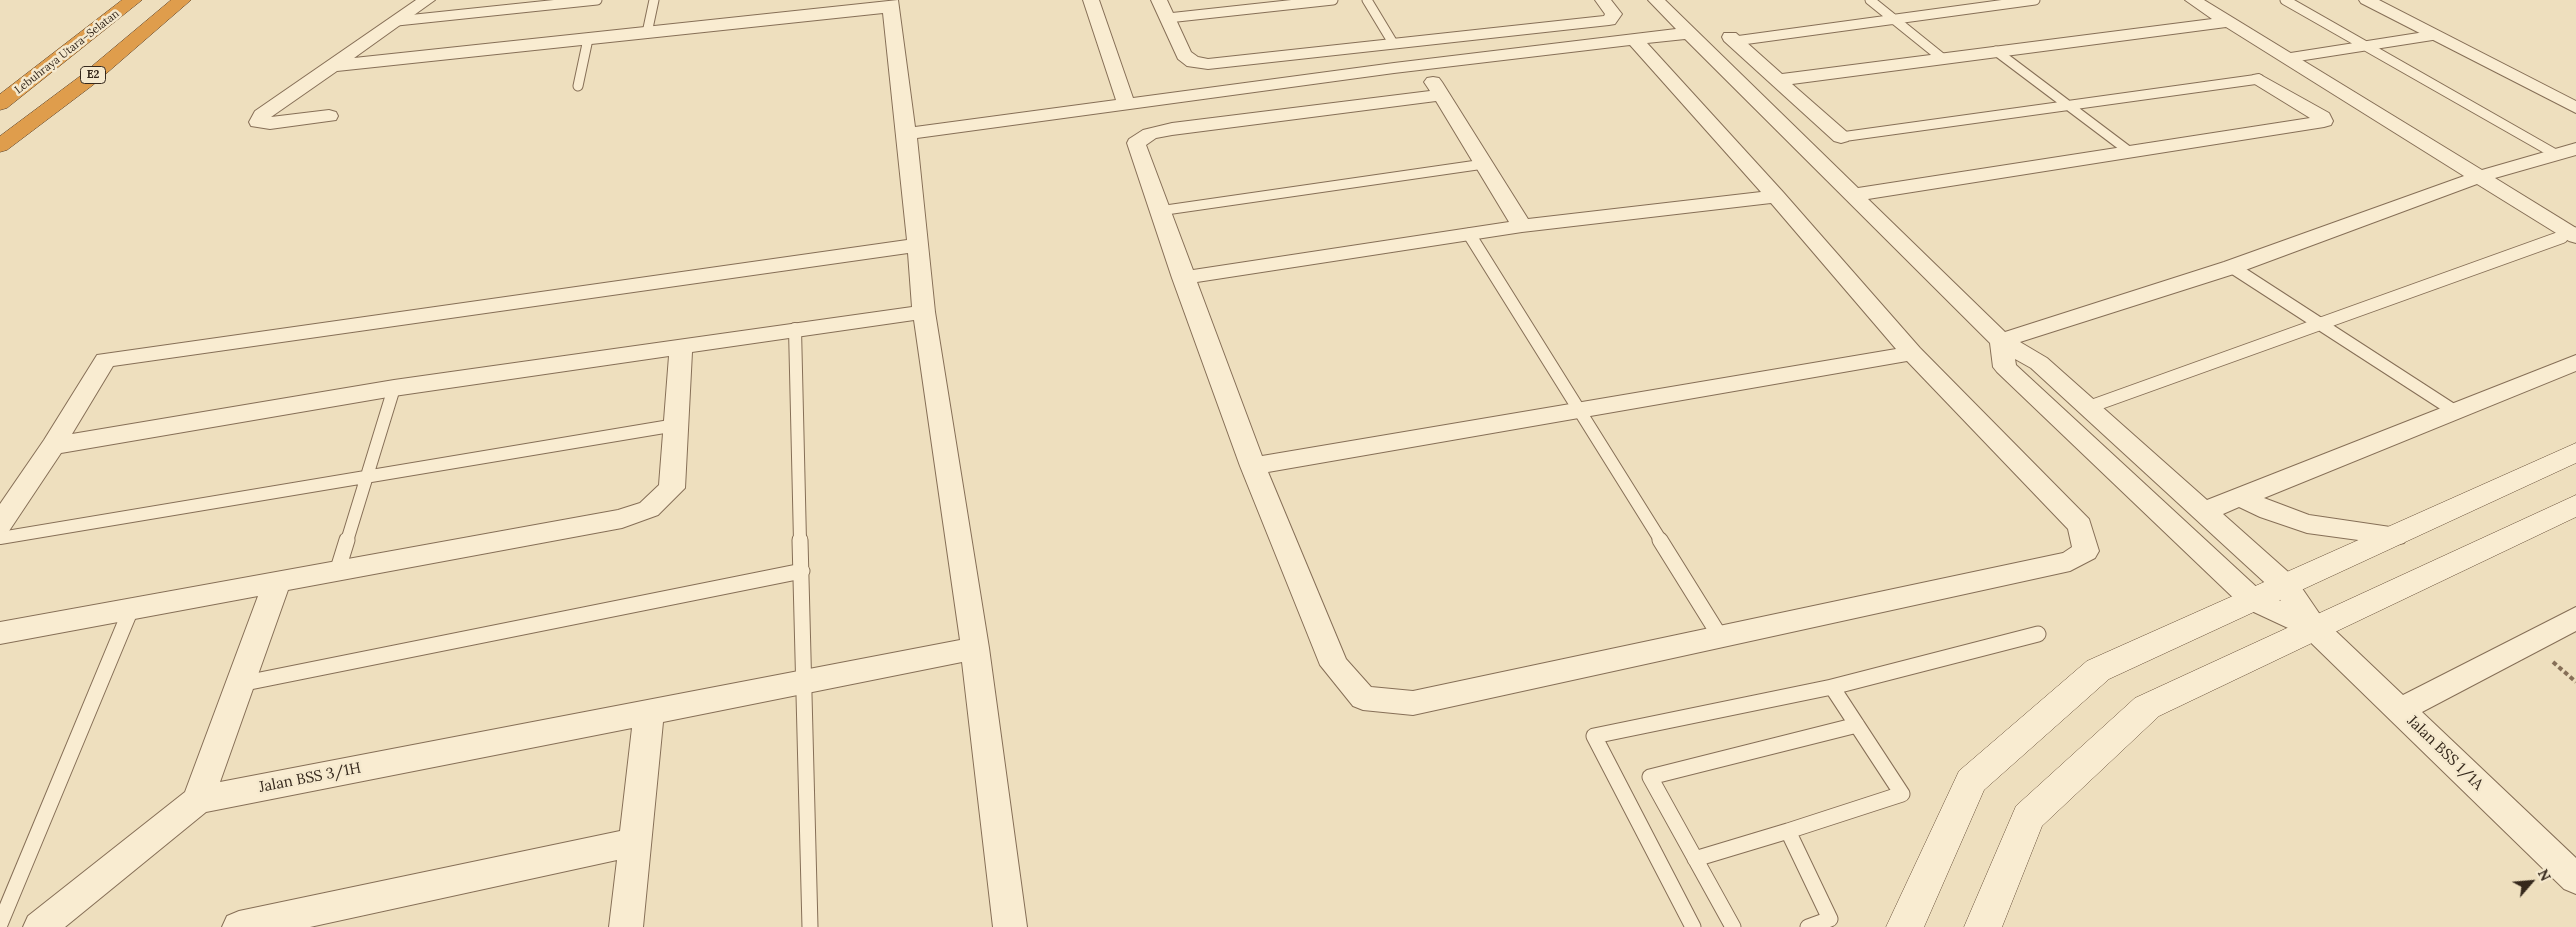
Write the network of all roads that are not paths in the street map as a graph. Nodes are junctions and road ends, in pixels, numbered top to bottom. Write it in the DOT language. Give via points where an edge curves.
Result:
graph roads {
  1 [pos="133,0"];
  2 [pos="182,0"];
  3 [pos="427,0"];
  4 [pos="598,0"];
  5 [pos="654,0"];
  6 [pos="1091,0"];
  7 [pos="1159,0"];
  8 [pos="1333,0"];
  9 [pos="1367,0"];
  10 [pos="1603,0"];
  11 [pos="1656,0"];
  12 [pos="1870,0"];
  13 [pos="2035,0"];
  14 [pos="2193,0"];
  15 [pos="2285,0"];
  16 [pos="2367,0"];
  17 [pos="890,4"];
  18 [pos="1168,18"];
  19 [pos="1894,20"];
  20 [pos="397,21"];
  21 [pos="2228,22"];
  22 [pos="647,33"];
  23 [pos="1689,33"];
  24 [pos="2435,35"];
  25 [pos="588,39"];
  26 [pos="1732,39"];
  27 [pos="1636,41"];
  28 [pos="1393,43"];
  29 [pos="2367,47"];
  30 [pos="1996,51"];
  31 [pos="1942,58"];
  32 [pos="2288,58"];
  33 [pos="1422,64"];
  34 [pos="333,66"];
  35 [pos="2259,79"];
  36 [pos="1780,80"];
  37 [pos="578,86"];
  38 [pos="1441,95"];
  39 [pos="0,104"];
  40 [pos="1126,104"];
  41 [pos="2066,104"];
  42 [pos="2576,108"];
  43 [pos="329,116"];
  44 [pos="907,134"];
  45 [pos="1841,138"];
  46 [pos="0,146"];
  47 [pos="2576,149"];
  48 [pos="2130,152"];
  49 [pos="2557,155"];
  50 [pos="1484,164"];
  51 [pos="2479,177"];
  52 [pos="1853,195"];
  53 [pos="1776,196"];
  54 [pos="1160,211"];
  55 [pos="1522,226"];
  56 [pos="1469,233"];
  57 [pos="2574,234"];
  58 [pos="918,245"];
  59 [pos="2232,267"];
  60 [pos="1183,278"];
  61 [pos="924,312"];
  62 [pos="2322,325"];
  63 [pos="795,329"];
  64 [pos="2001,341"];
  65 [pos="681,346"];
  66 [pos="1912,353"];
  67 [pos="2576,362"];
  68 [pos="394,388"];
  69 [pos="2089,407"];
  70 [pos="1579,410"];
  71 [pos="2456,412"];
  72 [pos="676,425"];
  73 [pos="53,446"];
  74 [pos="2576,452"];
  75 [pos="1253,466"];
  76 [pos="367,475"];
  77 [pos="2240,497"];
  78 [pos="2576,505"];
  79 [pos="2205,511"];
  80 [pos="0,524"];
  81 [pos="2395,536"];
  82 [pos="0,538"];
  83 [pos="338,569"];
  84 [pos="802,572"];
  85 [pos="277,582"];
  86 [pos="2286,585"];
  87 [pos="2253,600"];
  88 [pos="131,609"];
  89 [pos="2576,618"];
  90 [pos="2313,628"];
  91 [pos="0,633"];
  92 [pos="2038,634"];
  93 [pos="1721,638"];
  94 [pos="975,648"];
  95 [pos="805,682"];
  96 [pos="240,684"];
  97 [pos="1832,687"];
  98 [pos="2400,710"];
  99 [pos="649,713"];
  100 [pos="1857,726"];
  101 [pos="198,800"];
  102 [pos="1788,831"];
  103 [pos="636,842"];
  104 [pos="1695,859"];
  105 [pos="2576,878"];
  106 [pos="0,924"];
  107 [pos="40,927"];
  108 [pos="239,927"];
  109 [pos="626,927"];
  110 [pos="810,927"];
  111 [pos="1010,927"];
  112 [pos="1692,927"];
  113 [pos="1732,927"];
  114 [pos="1808,927"];
  115 [pos="1905,927"];
  116 [pos="1983,927"];
  1 -- 39 [label="highway, Lebuhraya Utara–Selatan"];
  2 -- 46 [label="highway, E2" via="86,81"];
  3 -- 20 [label="street"];
  4 -- 20 [label="lane"];
  5 -- 22 [label="lane"];
  6 -- 40 [label="street"];
  7 -- 18 [label="street"];
  8 -- 18 [label="lane"];
  9 -- 28 [label="lane"];
  10 -- 28 [label="street" via="1614,14 1609,20"];
  11 -- 23 [label="street"];
  12 -- 19 [label="lane"];
  13 -- 19 [label="lane"];
  14 -- 21 [label="street"];
  15 -- 29 [label="lane"];
  16 -- 24 [label="street"];
  17 -- 22 [label="street"];
  17 -- 44 [label="street"];
  18 -- 28 [label="street" via="1184,54 1193,62 1208,64"];
  19 -- 26 [label="lane"];
  19 -- 31 [label="lane"];
  20 -- 34 [label="street"];
  21 -- 30 [label="street"];
  21 -- 32 [label="street"];
  22 -- 25 [label="street"];
  23 -- 27 [label="street"];
  23 -- 52 [label="street"];
  24 -- 29 [label="lane"];
  24 -- 42 [label="street"];
  25 -- 34 [label="street"];
  25 -- 37 [label="lane"];
  26 -- 36 [label="street"];
  27 -- 33 [label="street"];
  27 -- 53 [label="street"];
  29 -- 32 [label="lane"];
  29 -- 49 [label="lane"];
  30 -- 31 [label="street"];
  30 -- 41 [label="lane"];
  31 -- 36 [label="street"];
  32 -- 51 [label="street"];
  33 -- 38 [label="street"];
  33 -- 40 [label="street"];
  34 -- 43 [label="street" via="262,115 258,122"];
  35 -- 41 [label="lane"];
  35 -- 48 [label="street" via="2324,121"];
  36 -- 45 [label="street"];
  38 -- 50 [label="street"];
  38 -- 54 [label="street" via="1150,134 1136,143"];
  40 -- 44 [label="street"];
  41 -- 45 [label="lane"];
  41 -- 48 [label="lane"];
  44 -- 58 [label="street"];
  47 -- 49 [label="street"];
  48 -- 52 [label="street"];
  49 -- 51 [label="street"];
  50 -- 54 [label="lane"];
  50 -- 55 [label="street"];
  51 -- 57 [label="street"];
  51 -- 59 [label="street"];
  52 -- 64 [label="street"];
  53 -- 55 [label="street"];
  53 -- 66 [label="street"];
  54 -- 60 [label="street"];
  55 -- 56 [label="street"];
  56 -- 60 [label="street"];
  56 -- 70 [label="lane"];
  57 -- 62 [label="lane"];
  58 -- 61 [label="street"];
  58 -- 73 [label="street" via="105,360"];
  59 -- 62 [label="lane"];
  59 -- 64 [label="street"];
  60 -- 75 [label="street"];
  61 -- 63 [label="street"];
  61 -- 94 [label="street"];
  62 -- 69 [label="lane"];
  62 -- 71 [label="lane"];
  63 -- 65 [label="street"];
  63 -- 84 [label="lane"];
  64 -- 69 [label="street" via="2039,362"];
  64 -- 87 [label="street" via="2005,367"];
  65 -- 68 [label="street"];
  65 -- 72 [label="street"];
  66 -- 70 [label="street"];
  66 -- 93 [label="street" via="2080,526 2086,551 2070,561"];
  67 -- 71 [label="street"];
  68 -- 73 [label="street"];
  68 -- 76 [label="lane"];
  69 -- 79 [label="street"];
  70 -- 75 [label="street"];
  70 -- 93 [label="lane"];
  71 -- 77 [label="street"];
  72 -- 76 [label="lane"];
  72 -- 83 [label="street" via="672,488 649,509 622,519"];
  73 -- 80 [label="street"];
  74 -- 81 [label="street"];
  75 -- 93 [label="street" via="1334,664 1363,698 1413,703"];
  76 -- 82 [label="lane"];
  76 -- 83 [label="lane"];
  77 -- 79 [label="street"];
  77 -- 81 [label="street" via="2307,524"];
  78 -- 90 [label="street"];
  79 -- 86 [label="street"];
  81 -- 86 [label="street"];
  83 -- 85 [label="street"];
  84 -- 95 [label="lane"];
  84 -- 96 [label="lane"];
  85 -- 88 [label="street"];
  85 -- 96 [label="street"];
  86 -- 87 [label="street"];
  86 -- 90 [label="street"];
  87 -- 90 [label="street"];
  87 -- 115 [label="street" via="2098,670 1971,781"];
  88 -- 91 [label="street"];
  88 -- 106 [label="lane"];
  89 -- 98 [label="street"];
  90 -- 98 [label="street, Jalan BSS 1/1A"];
  90 -- 116 [label="street" via="2147,707 2028,817"];
  92 -- 97 [label="lane"];
  94 -- 95 [label="street, Jalan BSS 3/1H"];
  94 -- 111 [label="street"];
  95 -- 99 [label="street, Jalan BSS 3/1H"];
  95 -- 110 [label="lane"];
  96 -- 101 [label="street"];
  97 -- 100 [label="lane"];
  97 -- 112 [label="lane" via="1594,736"];
  98 -- 105 [label="street, Jalan BSS 1/1A"];
  99 -- 101 [label="street, Jalan BSS 3/1H"];
  99 -- 103 [label="street"];
  100 -- 102 [label="lane" via="1902,794"];
  100 -- 104 [label="lane" via="1650,777"];
  101 -- 107 [label="street"];
  102 -- 104 [label="lane"];
  102 -- 114 [label="lane" via="1830,919"];
  103 -- 108 [label="street"];
  103 -- 109 [label="street"];
  104 -- 113 [label="lane"];
}
